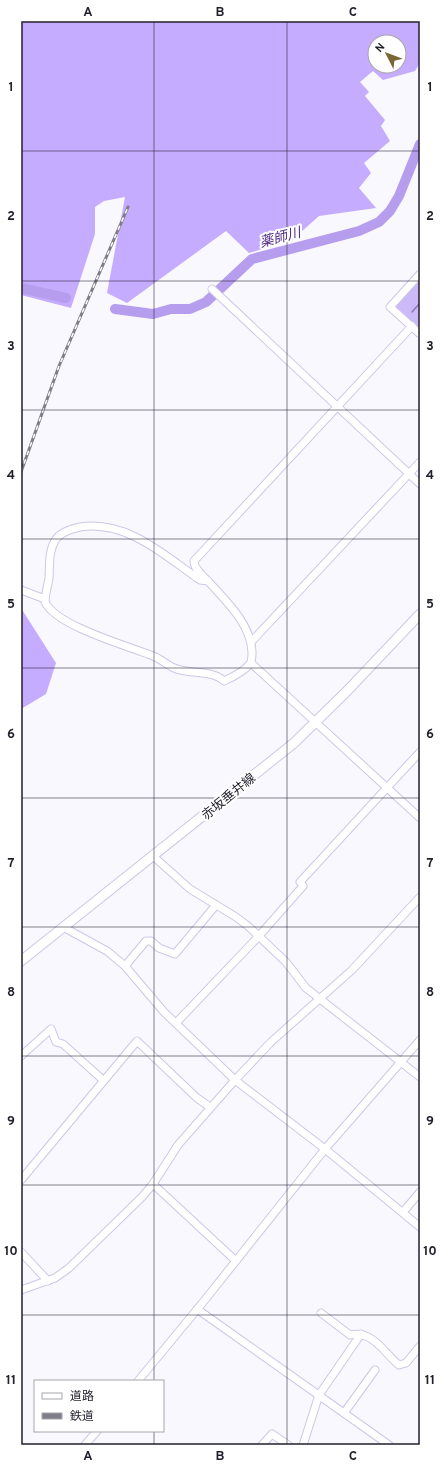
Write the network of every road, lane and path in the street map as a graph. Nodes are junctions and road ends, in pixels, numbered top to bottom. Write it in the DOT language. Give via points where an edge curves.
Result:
graph roads {
  1 [pos="420,274"];
  2 [pos="212,289"];
  3 [pos="412,326"];
  4 [pos="420,334"];
  5 [pos="337,407"];
  6 [pos="420,462"];
  7 [pos="409,474"];
  8 [pos="420,484"];
  9 [pos="208,582"];
  10 [pos="21,590"];
  11 [pos="45,598"];
  12 [pos="420,614"];
  13 [pos="252,641"];
  14 [pos="251,663"];
  15 [pos="316,722"];
  16 [pos="420,752"];
  17 [pos="387,788"];
  18 [pos="420,818"];
  19 [pos="153,856"];
  20 [pos="420,897"];
  21 [pos="216,905"];
  22 [pos="63,927"];
  23 [pos="258,937"];
  24 [pos="21,961"];
  25 [pos="125,966"];
  26 [pos="319,998"];
  27 [pos="176,1023"];
  28 [pos="420,1040"];
  29 [pos="21,1056"];
  30 [pos="400,1060"];
  31 [pos="420,1077"];
  32 [pos="104,1080"];
  33 [pos="235,1080"];
  34 [pos="210,1107"];
  35 [pos="325,1149"];
  36 [pos="21,1180"];
  37 [pos="153,1184"];
  38 [pos="420,1192"];
  39 [pos="403,1212"];
  40 [pos="420,1227"];
  41 [pos="21,1252"];
  42 [pos="236,1261"];
  43 [pos="48,1281"];
  44 [pos="21,1290"];
  45 [pos="198,1309"];
  46 [pos="321,1313"];
  47 [pos="361,1334"];
  48 [pos="420,1346"];
  49 [pos="374,1370"];
  50 [pos="139,1380"];
  51 [pos="319,1395"];
  52 [pos="344,1414"];
  53 [pos="96,1432"];
  54 [pos="386,1444"];
  55 [pos="85,1445"];
  56 [pos="262,1445"];
  57 [pos="288,1445"];
  58 [pos="303,1445"];
  1 -- 3 [label="street" via="390,307"];
  2 -- 5 [label="street"];
  3 -- 4 [label="street"];
  3 -- 5 [label="street"];
  5 -- 7 [label="street"];
  5 -- 9 [label="street" via="194,561 196,568"];
  6 -- 7 [label="street"];
  7 -- 8 [label="street"];
  7 -- 13 [label="street"];
  9 -- 11 [label="street" via="200,580 151,545 123,532 82,527 62,533 55,541 50,556"];
  9 -- 13 [label="street" via="237,615"];
  10 -- 11 [label="street"];
  11 -- 14 [label="street" via="48,609 61,620 122,646 154,656 174,668 211,674 224,681"];
  12 -- 15 [label="main road, 赤坂垂井線"];
  13 -- 14 [label="street"];
  14 -- 15 [label="street"];
  15 -- 17 [label="street"];
  15 -- 19 [label="main road, 赤坂垂井線" via="283,752"];
  16 -- 17 [label="street"];
  17 -- 18 [label="street"];
  17 -- 23 [label="street" via="300,882 303,886"];
  19 -- 21 [label="street" via="190,889"];
  19 -- 22 [label="main road, 赤坂垂井線"];
  20 -- 26 [label="street" via="352,970"];
  21 -- 23 [label="street" via="236,917"];
  21 -- 25 [label="street" via="175,954 159,948 151,941 146,941"];
  22 -- 24 [label="main road, 赤坂垂井線"];
  22 -- 25 [label="street" via="107,951"];
  23 -- 26 [label="street" via="286,962 306,988"];
  23 -- 27 [label="street"];
  25 -- 27 [label="street"];
  26 -- 30 [label="street"];
  26 -- 33 [label="street" via="271,1042"];
  27 -- 33 [label="street"];
  28 -- 30 [label="street"];
  29 -- 32 [label="street" via="51,1029 56,1042 63,1044"];
  30 -- 31 [label="street"];
  30 -- 35 [label="street"];
  32 -- 34 [label="street" via="137,1041"];
  32 -- 36 [label="street"];
  33 -- 34 [label="street"];
  33 -- 35 [label="street"];
  34 -- 37 [label="street" via="178,1144"];
  35 -- 39 [label="street"];
  35 -- 42 [label="street"];
  37 -- 42 [label="street"];
  37 -- 43 [label="street" via="69,1268"];
  38 -- 39 [label="street"];
  39 -- 40 [label="street"];
  41 -- 43 [label="street"];
  42 -- 45 [label="street"];
  43 -- 44 [label="street"];
  45 -- 50 [label="street"];
  45 -- 51 [label="street"];
  46 -- 47 [label="street" via="350,1335"];
  47 -- 48 [label="street" via="380,1345 399,1365 406,1363"];
  47 -- 51 [label="street"];
  49 -- 52 [label="street"];
  51 -- 52 [label="street"];
  51 -- 58 [label="street"];
  52 -- 54 [label="street"];
  53 -- 55 [label="street"];
  56 -- 57 [label="street" via="272,1434"];
}
